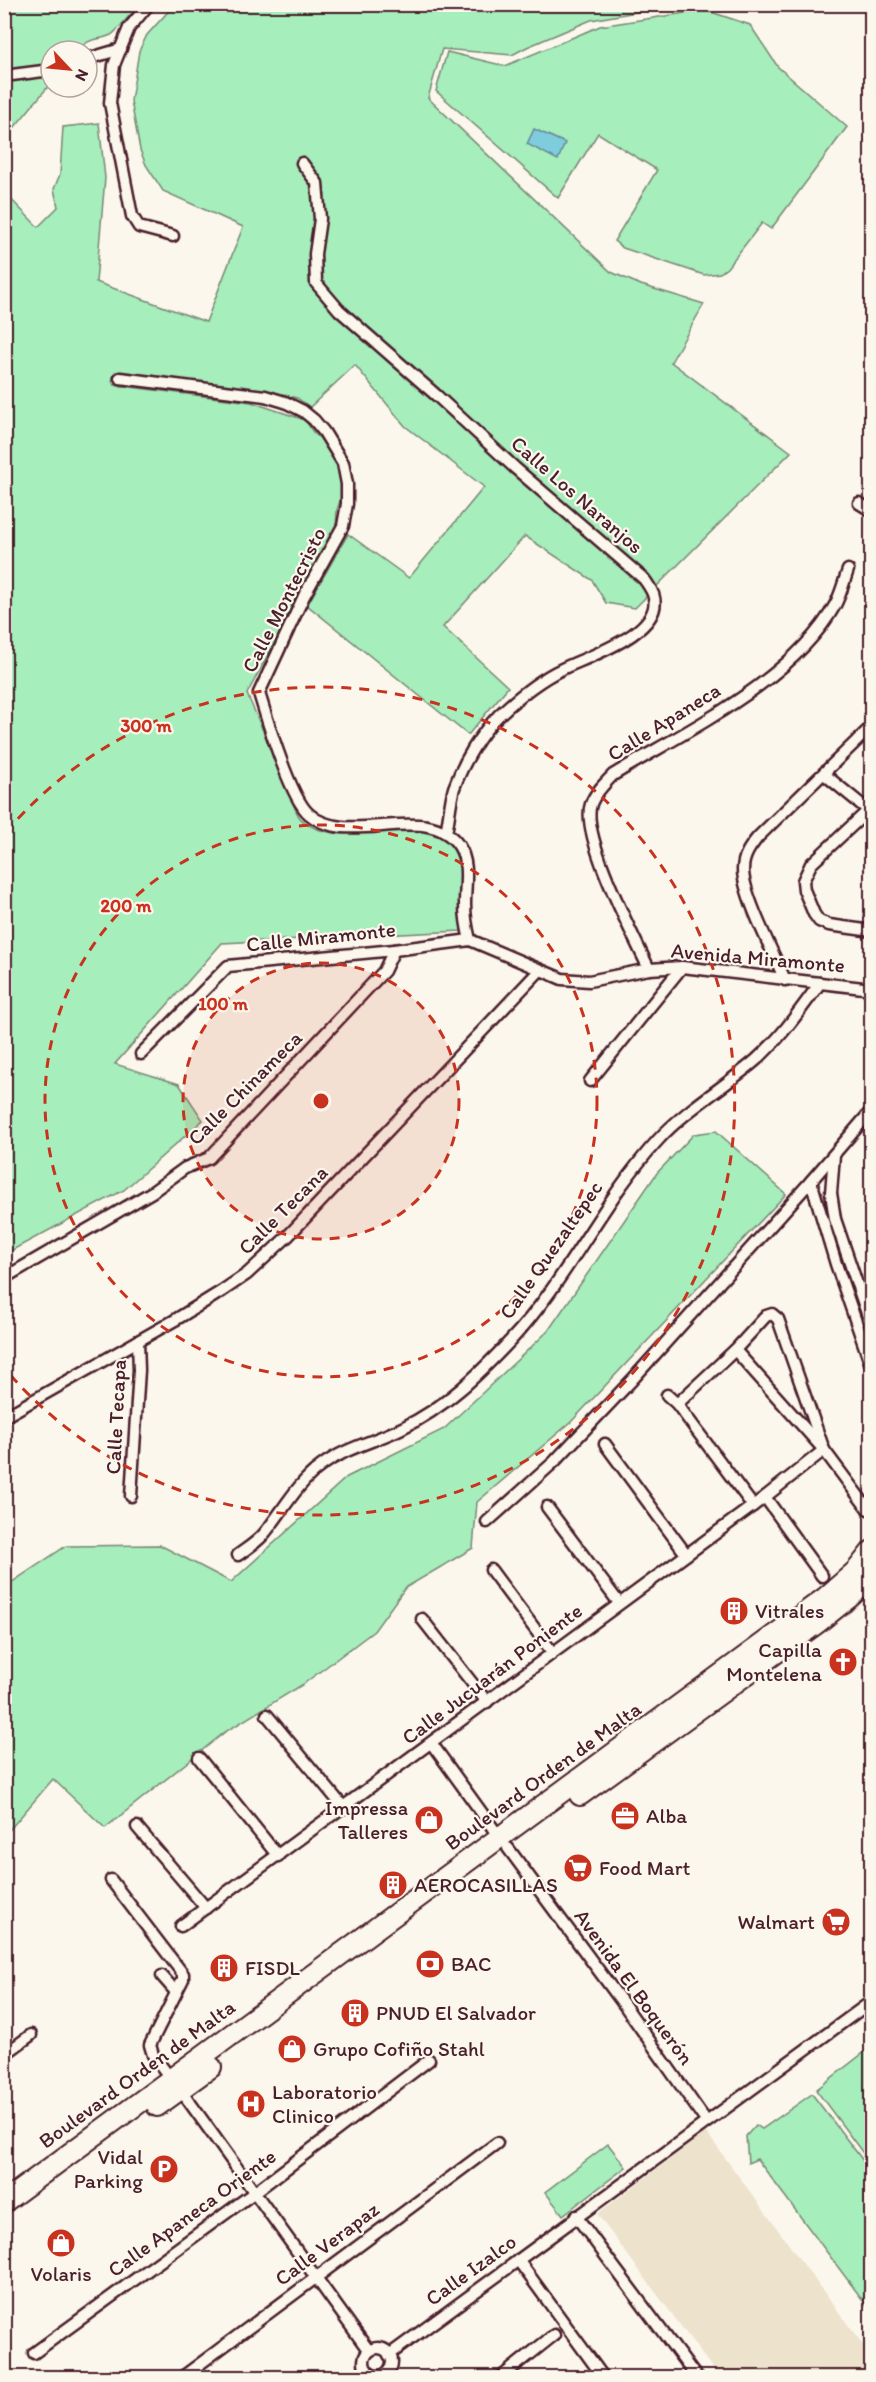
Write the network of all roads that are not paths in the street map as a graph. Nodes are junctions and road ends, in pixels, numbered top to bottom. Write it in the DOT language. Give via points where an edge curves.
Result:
graph roads {
  1 [pos="149,4"];
  2 [pos="121,49"];
  3 [pos="99,56"];
  4 [pos="39,72"];
  5 [pos="4,76"];
  6 [pos="302,164"];
  7 [pos="173,236"];
  8 [pos="120,378"];
  9 [pos="859,503"];
  10 [pos="872,511"];
  11 [pos="848,570"];
  12 [pos="872,726"];
  13 [pos="824,774"];
  14 [pos="870,808"];
  15 [pos="446,833"];
  16 [pos="870,933"];
  17 [pos="470,940"];
  18 [pos="394,950"];
  19 [pos="682,967"];
  20 [pos="649,969"];
  21 [pos="540,970"];
  22 [pos="786,980"];
  23 [pos="820,983"];
  24 [pos="872,989"];
  25 [pos="141,1054"];
  26 [pos="590,1081"];
  27 [pos="872,1110"];
  28 [pos="834,1155"];
  29 [pos="811,1181"];
  30 [pos="4,1278"];
  31 [pos="867,1298"];
  32 [pos="872,1328"];
  33 [pos="138,1341"];
  34 [pos="735,1350"];
  35 [pos="872,1368"];
  36 [pos="667,1395"];
  37 [pos="677,1404"];
  38 [pos="4,1417"];
  39 [pos="605,1444"];
  40 [pos="824,1450"];
  41 [pos="131,1496"];
  42 [pos="765,1497"];
  43 [pos="753,1506"];
  44 [pos="547,1507"];
  45 [pos="868,1509"];
  46 [pos="487,1522"];
  47 [pos="872,1551"];
  48 [pos="686,1554"];
  49 [pos="238,1555"];
  50 [pos="491,1570"];
  51 [pos="822,1576"];
  52 [pos="872,1576"];
  53 [pos="619,1603"];
  54 [pos="422,1619"];
  55 [pos="552,1652"];
  56 [pos="487,1702"];
  57 [pos="267,1715"];
  58 [pos="432,1744"];
  59 [pos="199,1758"];
  60 [pos="344,1808"];
  61 [pos="137,1827"];
  62 [pos="504,1843"];
  63 [pos="278,1856"];
  64 [pos="111,1880"];
  65 [pos="206,1908"];
  66 [pos="181,1926"];
  67 [pos="162,1976"];
  68 [pos="176,1992"];
  69 [pos="872,2001"];
  70 [pos="31,2036"];
  71 [pos="4,2055"];
  72 [pos="429,2060"];
  73 [pos="176,2084"];
  74 [pos="706,2121"];
  75 [pos="497,2143"];
  76 [pos="255,2192"];
  77 [pos="4,2202"];
  78 [pos="576,2216"];
  79 [pos="4,2218"];
  80 [pos="518,2260"];
  81 [pos="317,2276"];
  82 [pos="554,2335"];
  83 [pos="369,2351"];
  84 [pos="34,2353"];
  85 [pos="389,2355"];
  86 [pos="366,2370"];
  87 [pos="388,2375"];
  88 [pos="182,2378"];
  89 [pos="356,2378"];
  90 [pos="500,2378"];
  91 [pos="604,2378"];
  92 [pos="697,2378"];
  1 -- 2 [label="street" via="129,28"];
  2 -- 3 [label="street"];
  2 -- 7 [label="street" via="114,65 110,103 132,216 139,227"];
  4 -- 5 [label="street"];
  6 -- 15 [label="street, Calle Los Naranjos" via="317,183 320,219 316,283 339,310 514,468 644,579 654,596 652,613 638,632 560,670 498,716 480,738 454,789"];
  8 -- 15 [label="street, Calle Montecristo" via="266,396 303,411 324,432 343,464 348,504 343,526 304,597 260,693 271,730 301,804 321,822 353,828 427,826"];
  9 -- 10 [label="street"];
  11 -- 20 [label="street, Calle Apaneca" via="836,603 822,626 788,661 753,690 613,775 591,806 594,840"];
  12 -- 13 [label="street"];
  13 -- 14 [label="street"];
  13 -- 22 [label="street" via="758,837 747,850 743,868 746,888"];
  14 -- 16 [label="street" via="811,864 803,881 819,921"];
  15 -- 17 [label="street" via="458,845 467,871 465,905"];
  17 -- 18 [label="street, Calle Miramonte"];
  17 -- 21 [label="street, Avenida Miramonte"];
  18 -- 25 [label="street, Calle Miramonte" via="228,966"];
  18 -- 30 [label="street, Calle Chinameca" via="384,971 209,1158 185,1168 152,1192"];
  19 -- 20 [label="street, Avenida Miramonte"];
  19 -- 22 [label="street, Avenida Miramonte"];
  19 -- 26 [label="street"];
  20 -- 21 [label="street, Avenida Miramonte" via="589,981 562,979"];
  21 -- 33 [label="street, Calle Tecana" via="280,1244 247,1274"];
  22 -- 23 [label="street, Avenida Miramonte"];
  23 -- 24 [label="street, Avenida Miramonte"];
  23 -- 49 [label="street, Calle Quezaltepec" via="758,1058 662,1135 638,1161 534,1313 465,1387 401,1429 341,1452 318,1468 261,1537"];
  27 -- 28 [label="street"];
  28 -- 29 [label="street"];
  28 -- 31 [label="street" via="834,1212"];
  29 -- 35 [label="street"];
  29 -- 46 [label="street" via="572,1444"];
  31 -- 32 [label="street"];
  33 -- 38 [label="street, Calle Tecana"];
  33 -- 41 [label="street, Calle Tecapa" via="140,1370"];
  34 -- 37 [label="street"];
  34 -- 40 [label="street"];
  34 -- 40 [label="street" via="766,1316 776,1316"];
  36 -- 37 [label="street"];
  37 -- 43 [label="street"];
  39 -- 48 [label="street"];
  40 -- 42 [label="street, Calle Jucuarán Poniente"];
  40 -- 45 [label="street"];
  42 -- 43 [label="street, Calle Jucuarán Poniente"];
  42 -- 51 [label="street"];
  43 -- 48 [label="street, Calle Jucuarán Poniente"];
  44 -- 53 [label="street"];
  47 -- 62 [label="highway, Boulevard Orden de Malta" via="825,1598"];
  48 -- 53 [label="street, Calle Jucuarán Poniente"];
  50 -- 55 [label="street"];
  52 -- 62 [label="highway, Boulevard Orden de Malta" via="817,1623"];
  53 -- 55 [label="street, Calle Jucuarán Poniente"];
  54 -- 56 [label="street"];
  55 -- 56 [label="street, Calle Jucuarán Poniente"];
  56 -- 58 [label="street, Calle Jucuarán Poniente"];
  57 -- 60 [label="street"];
  58 -- 60 [label="street, Calle Jucuarán Poniente"];
  58 -- 62 [label="street, Avenida El Boquerón"];
  59 -- 63 [label="street"];
  60 -- 63 [label="street, Calle Jucuarán Poniente"];
  61 -- 65 [label="street"];
  62 -- 73 [label="highway, Boulevard Orden de Malta"];
  62 -- 74 [label="street, Avenida El Boquerón"];
  63 -- 65 [label="street, Calle Jucuarán Poniente"];
  64 -- 68 [label="street" via="183,1974"];
  65 -- 66 [label="street, Calle Jucuarán Poniente"];
  67 -- 68 [label="street"];
  68 -- 73 [label="street" via="150,2045 153,2055"];
  69 -- 74 [label="street, Calle Izalco"];
  70 -- 71 [label="street"];
  72 -- 76 [label="street, Calle Apaneca Oriente"];
  73 -- 76 [label="street"];
  73 -- 77 [label="highway, Boulevard Orden de Malta"];
  73 -- 79 [label="highway, Boulevard Orden de Malta"];
  74 -- 78 [label="street, Calle Izalco"];
  75 -- 81 [label="street, Calle Verapaz"];
  76 -- 81 [label="street"];
  76 -- 84 [label="street, Calle Apaneca Oriente"];
  78 -- 80 [label="street, Calle Izalco"];
  78 -- 92 [label="street"];
  80 -- 85 [label="street, Calle Izalco"];
  80 -- 91 [label="street"];
  81 -- 83 [label="street"];
  81 -- 88 [label="street, Calle Verapaz"];
  82 -- 90 [label="street"];
  83 -- 85 [label="street" via="378,2348"];
  83 -- 86 [label="street" via="364,2360"];
  85 -- 87 [label="street" via="392,2364"];
  86 -- 87 [label="street" via="374,2376"];
  86 -- 89 [label="street"];
}
